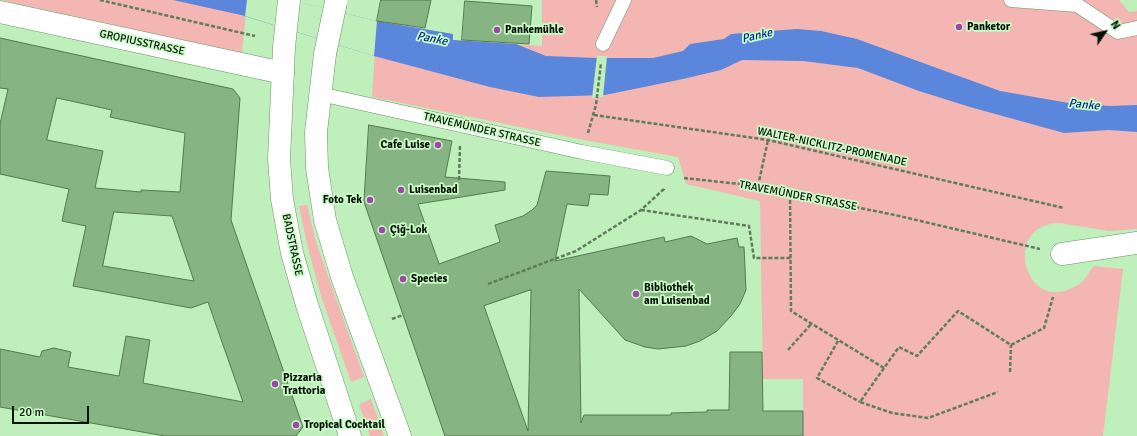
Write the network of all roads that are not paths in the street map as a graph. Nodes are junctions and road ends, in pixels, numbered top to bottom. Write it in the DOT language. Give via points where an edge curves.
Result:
graph roads {
  1 [pos="289,0"];
  2 [pos="624,0"];
  3 [pos="1010,0"];
  4 [pos="336,1"];
  5 [pos="0,12"];
  6 [pos="1137,28"];
  7 [pos="603,44"];
  8 [pos="283,73"];
  9 [pos="320,94"];
  10 [pos="667,168"];
  11 [pos="1137,243"];
  12 [pos="1062,254"];
  13 [pos="350,436"];
  14 [pos="400,436"];
  1 -- 8 [label="main road, BADSTRASSE"];
  2 -- 7 [label="lane"];
  3 -- 6 [label="lane" via="1077,5 1118,32"];
  4 -- 9 [label="main road, bridge"];
  5 -- 8 [label="main road, GROPIUSSTRASSE"];
  8 -- 13 [label="main road, BADSTRASSE" via="279,159 287,229 306,305"];
  9 -- 10 [label="lane, TRAVEMÜNDER STRASSE" via="582,152"];
  9 -- 14 [label="main road" via="316,132 317,168 325,220 342,277"];
  11 -- 12 [label="main road"];
}
